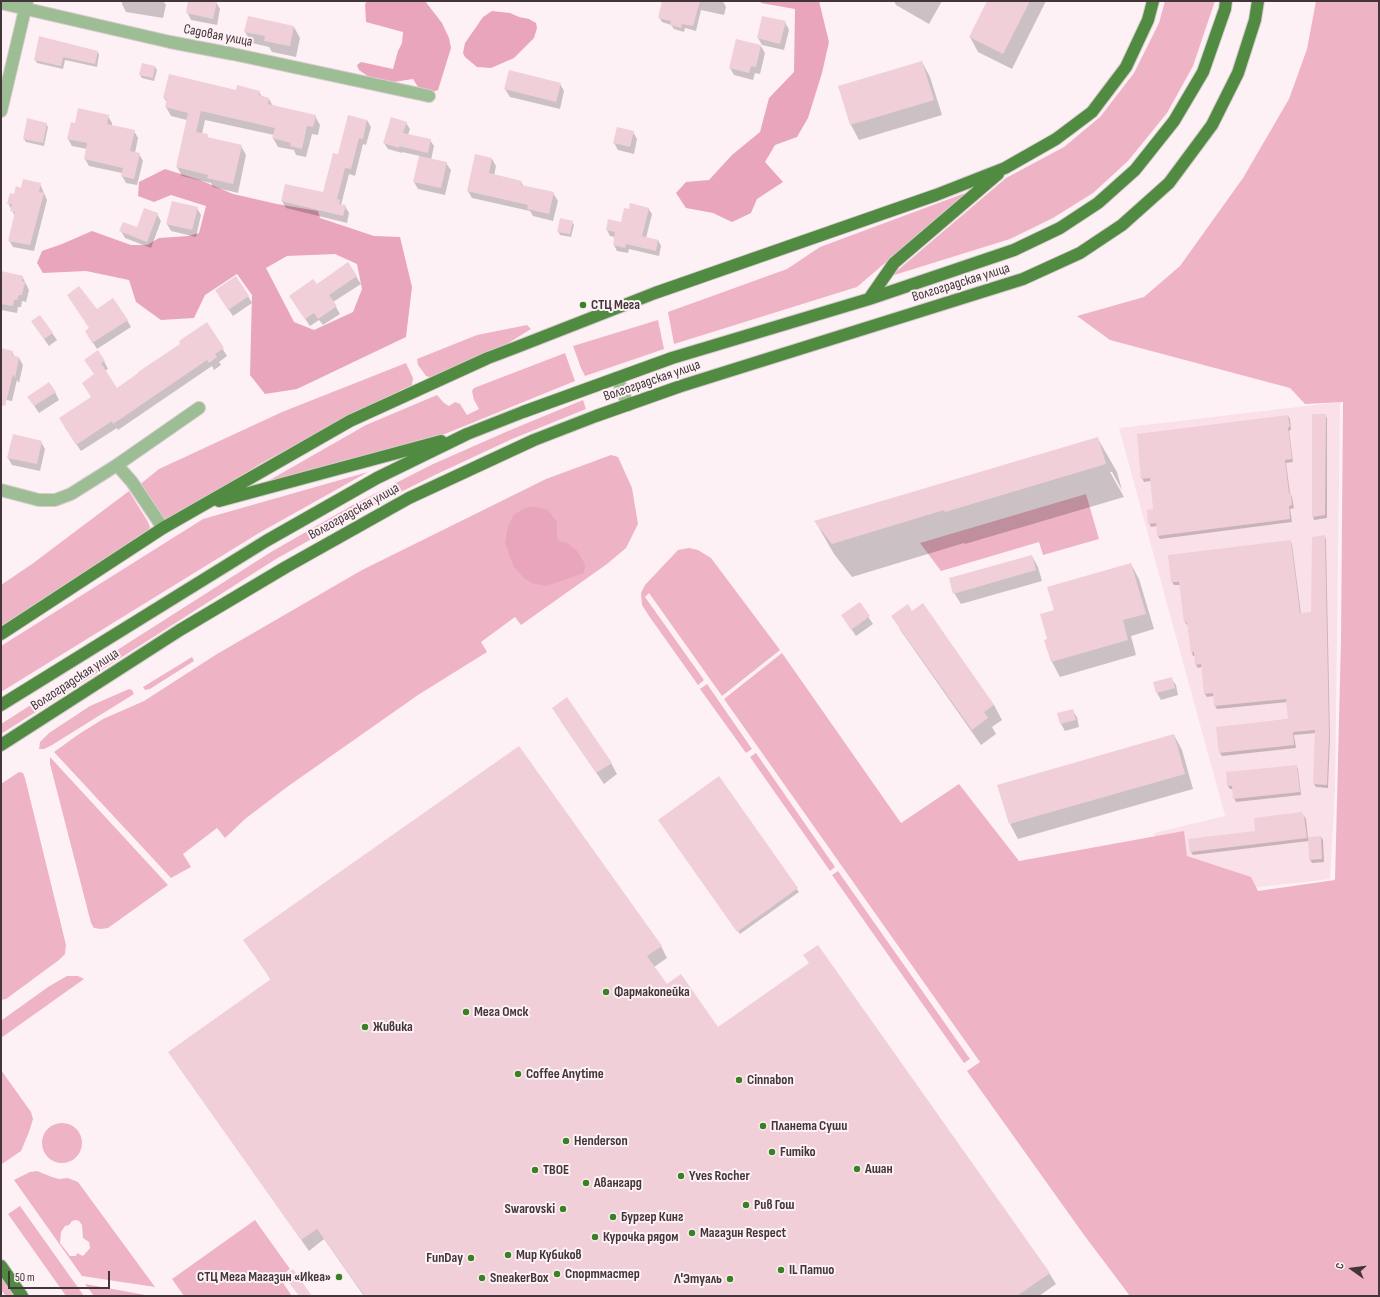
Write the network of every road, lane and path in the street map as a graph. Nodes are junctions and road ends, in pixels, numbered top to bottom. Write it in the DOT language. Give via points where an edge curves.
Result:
graph roads {
  1 [pos="1153,1"];
  2 [pos="1258,1"];
  3 [pos="1,3"];
  4 [pos="26,4"];
  5 [pos="1226,5"];
  6 [pos="429,96"];
  7 [pos="1,111"];
  8 [pos="1005,168"];
  9 [pos="869,299"];
  10 [pos="617,378"];
  11 [pos="628,404"];
  12 [pos="199,408"];
  13 [pos="467,434"];
  14 [pos="117,465"];
  15 [pos="1,490"];
  16 [pos="201,506"];
  17 [pos="163,528"];
  18 [pos="1,634"];
  19 [pos="1,705"];
  20 [pos="1,745"];
  21 [pos="1,1266"];
  22 [pos="22,1296"];
  1 -- 8 [label="main road" via="1148,20 1126,67 1092,112 1056,139"];
  2 -- 11 [label="main road, Волгоградская улица" via="1255,20 1238,73 1212,125 1169,183 1122,225 1080,253 1023,279"];
  3 -- 4 [label="street, Садовая улица"];
  4 -- 6 [label="street, Садовая улица" via="170,42"];
  4 -- 7 [label="street"];
  5 -- 9 [label="main road, Волгоградская улица" via="1203,72 1174,121 1135,170 1098,203 1060,228 1014,250"];
  8 -- 9 [label="main road" via="894,263"];
  8 -- 16 [label="main road" via="936,195 655,293 488,358 350,421"];
  9 -- 10 [label="main road, Волгоградская улица" via="705,347"];
  10 -- 11 [label="street"];
  10 -- 13 [label="main road, Волгоградская улица"];
  11 -- 20 [label="main road, Волгоградская улица" via="534,440 409,498 194,622"];
  12 -- 14 [label="street"];
  13 -- 16 [label="main road"];
  13 -- 19 [label="main road, Волгоградская улица" via="377,478 266,541"];
  14 -- 15 [label="street" via="71,494 55,500 38,500"];
  14 -- 17 [label="street" via="132,482"];
  16 -- 17 [label="main road"];
  17 -- 18 [label="main road"];
  21 -- 22 [label="main road"];
}
